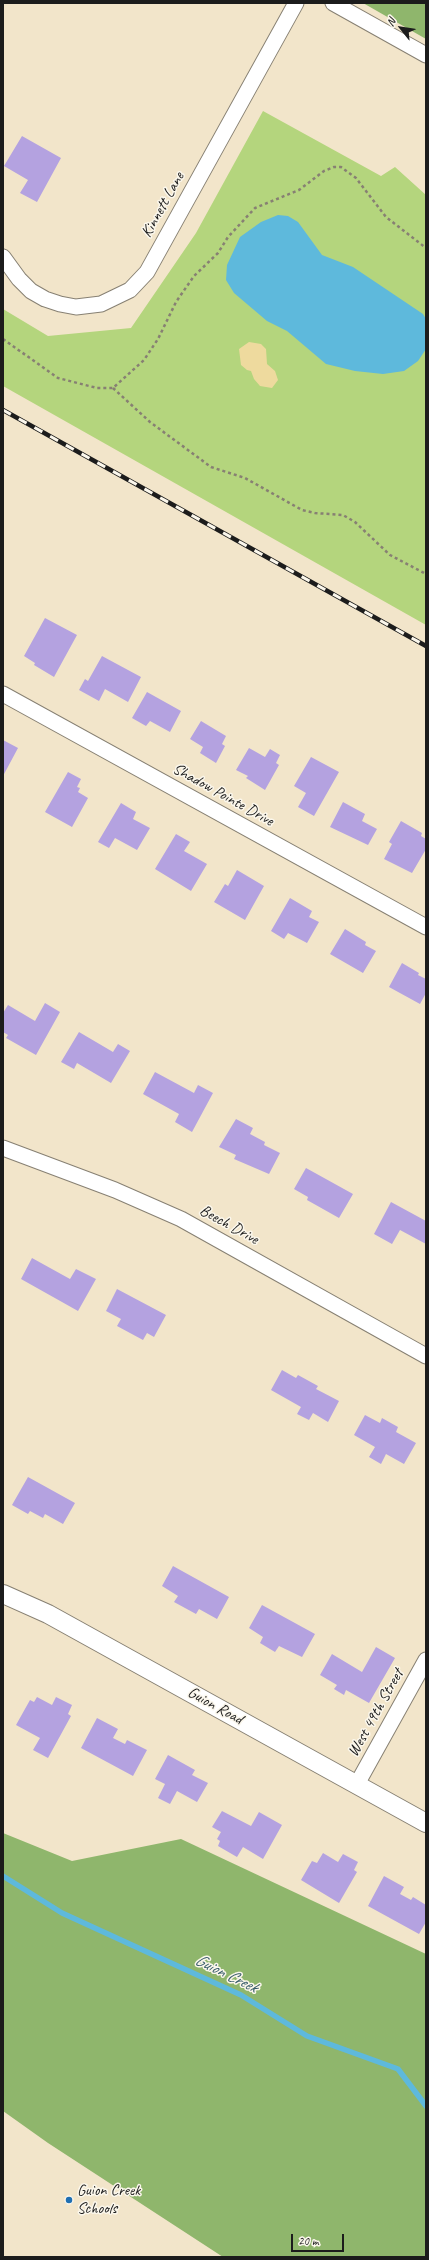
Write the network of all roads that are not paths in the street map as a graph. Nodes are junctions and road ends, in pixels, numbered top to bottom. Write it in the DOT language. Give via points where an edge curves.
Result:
graph roads {
  1 [pos="296,3"];
  2 [pos="333,3"];
  3 [pos="426,55"];
  4 [pos="3,257"];
  5 [pos="3,694"];
  6 [pos="426,927"];
  7 [pos="3,1148"];
  8 [pos="426,1356"];
  9 [pos="3,1594"];
  10 [pos="426,1660"];
  11 [pos="357,1784"];
  12 [pos="426,1823"];
  1 -- 4 [label="street, Kinnett Lane" via="147,272 133,287 101,304 76,307 60,304 31,291"];
  2 -- 3 [label="street"];
  5 -- 6 [label="street, Shadow Pointe Drive"];
  7 -- 8 [label="street, Beech Drive" via="129,1196 181,1219"];
  9 -- 11 [label="street, Guion Road" via="48,1614"];
  10 -- 11 [label="street, West 49th Street"];
  11 -- 12 [label="street, Guion Road"];
}
